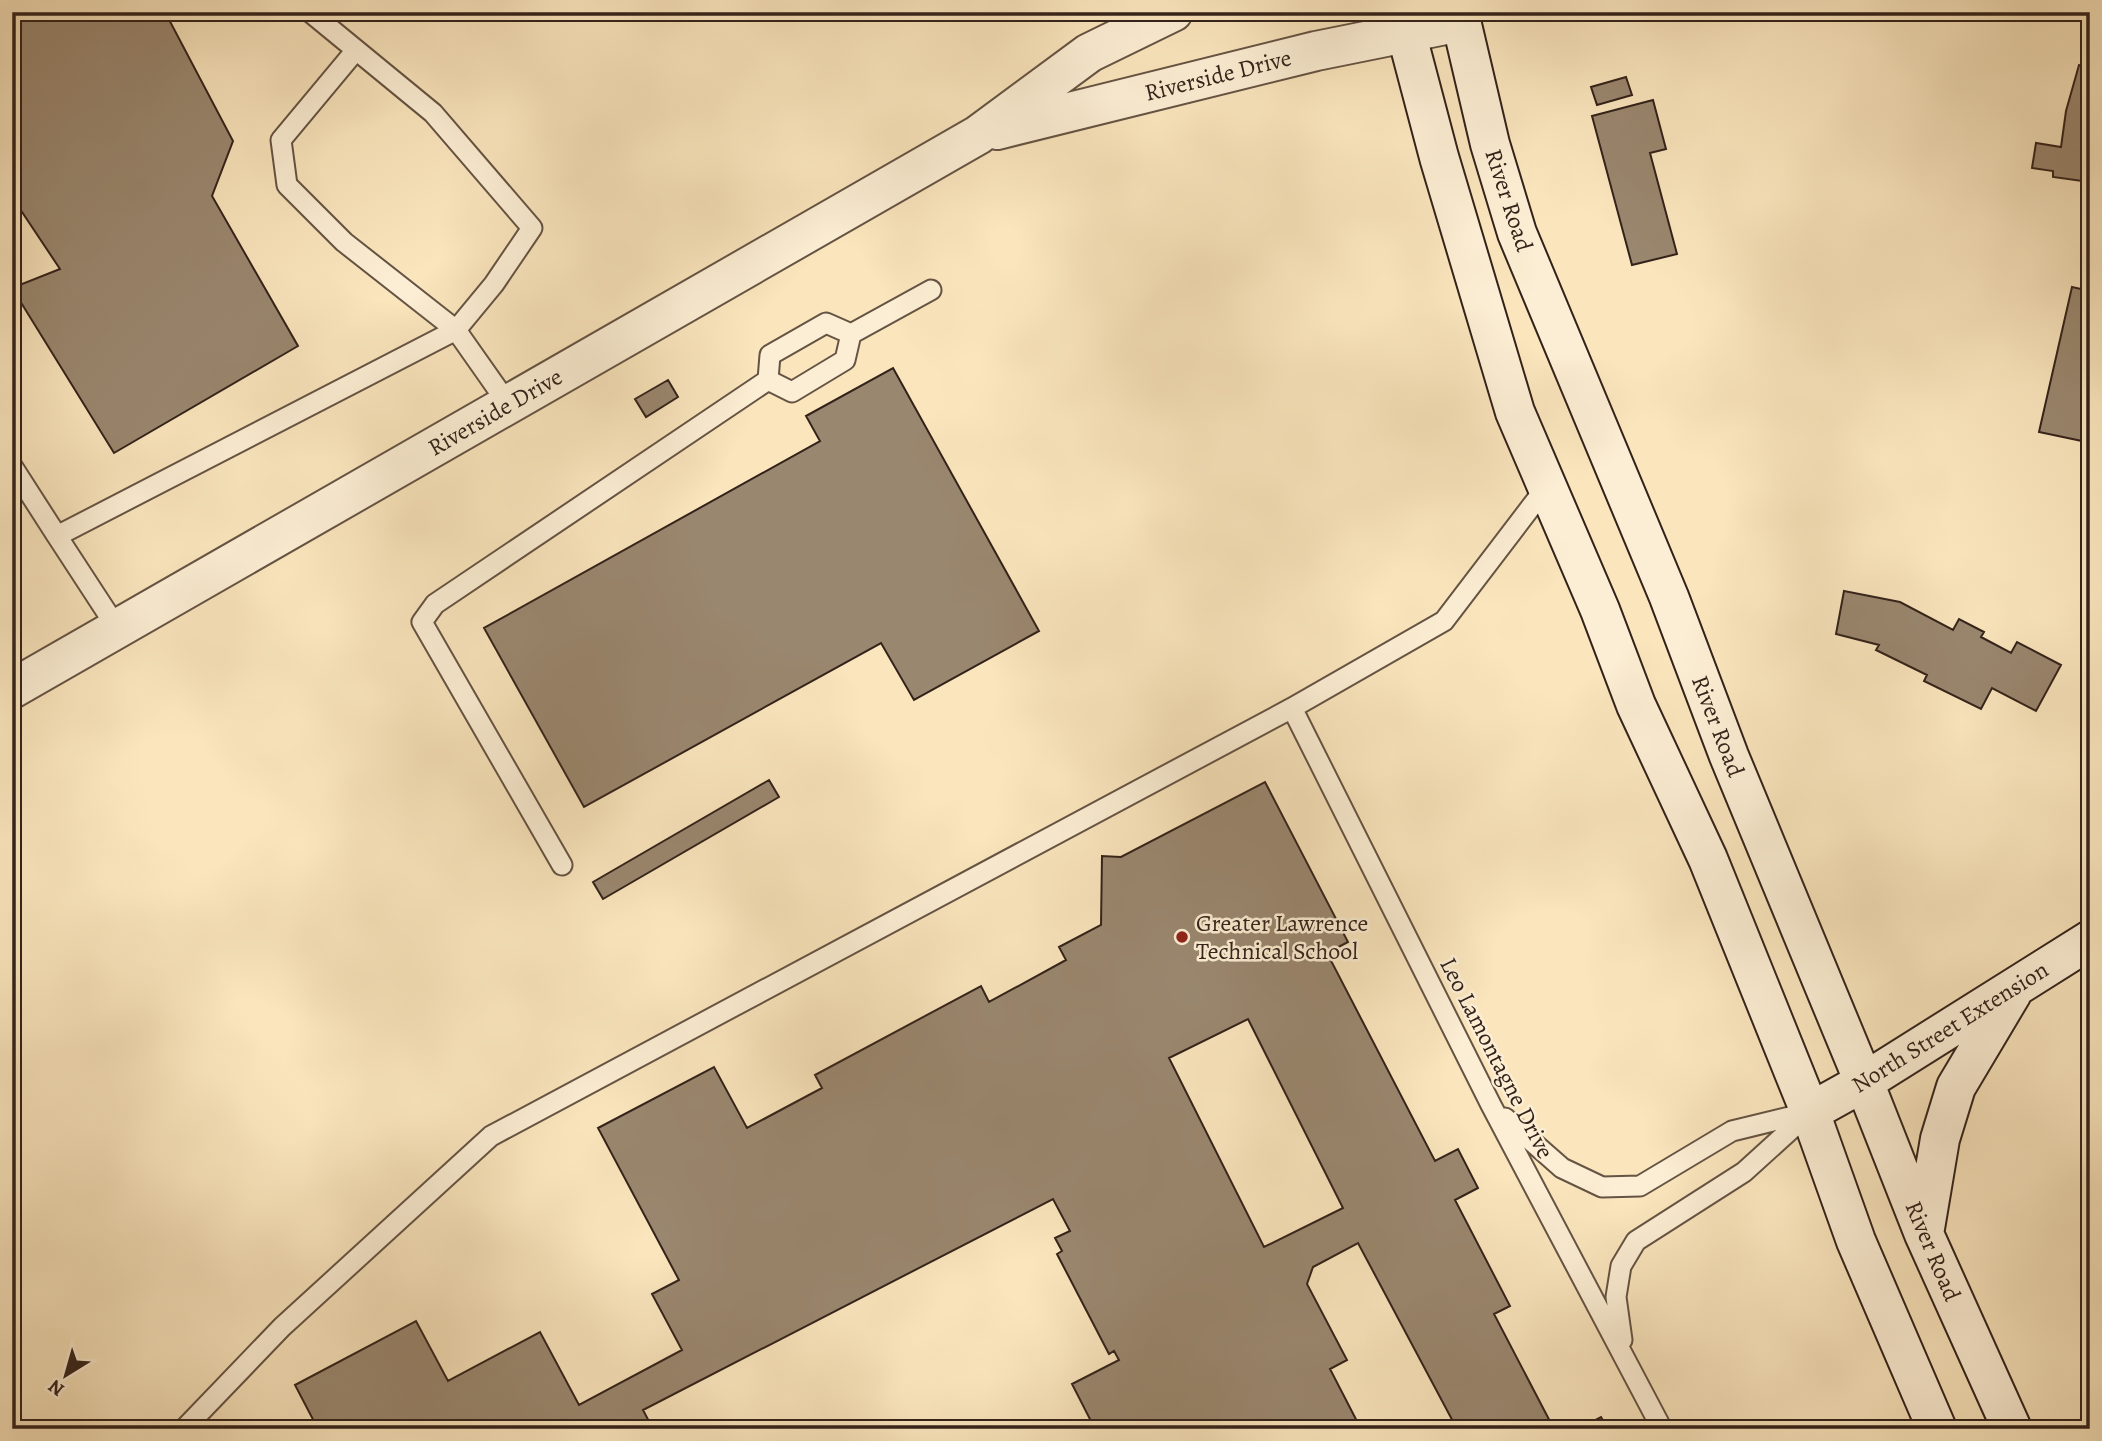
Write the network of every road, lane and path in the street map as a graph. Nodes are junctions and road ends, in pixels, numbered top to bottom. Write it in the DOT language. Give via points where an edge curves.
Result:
graph roads {
  1 [pos="310,12"];
  2 [pos="1173,12"];
  3 [pos="1459,17"];
  4 [pos="1405,22"];
  5 [pos="356,50"];
  6 [pos="978,135"];
  7 [pos="930,290"];
  8 [pos="456,330"];
  9 [pos="851,334"];
  10 [pos="768,380"];
  11 [pos="509,404"];
  12 [pos="12,466"];
  13 [pos="1547,486"];
  14 [pos="57,536"];
  15 [pos="117,628"];
  16 [pos="12,689"];
  17 [pos="1292,708"];
  18 [pos="562,865"];
  19 [pos="2090,940"];
  20 [pos="2016,985"];
  21 [pos="1864,1082"];
  22 [pos="1491,1105"];
  23 [pos="1810,1112"];
  24 [pos="1924,1234"];
  25 [pos="1625,1355"];
  26 [pos="184,1429"];
  27 [pos="1662,1429"];
  28 [pos="1937,1429"];
  29 [pos="2012,1429"];
  1 -- 5 [label="lane"];
  2 -- 6 [label="main road, Riverside Drive" via="1089,53"];
  3 -- 4 [label="main road, Riverside Drive"];
  3 -- 21 [label="main road, River Road" via="1517,233"];
  4 -- 6 [label="main road, Riverside Drive" via="1316,51"];
  4 -- 13 [label="main road" via="1439,157 1516,412"];
  5 -- 8 [label="lane" via="433,113 532,228"];
  5 -- 8 [label="lane" via="281,140 287,185 344,242"];
  6 -- 11 [label="main road, Riverside Drive"];
  7 -- 9 [label="lane"];
  8 -- 11 [label="lane"];
  8 -- 14 [label="lane"];
  9 -- 10 [label="lane" via="845,360 792,392"];
  9 -- 10 [label="lane" via="826,323 771,355"];
  10 -- 18 [label="lane" via="435,604 422,622"];
  11 -- 15 [label="main road, Riverside Drive"];
  12 -- 14 [label="lane"];
  13 -- 17 [label="lane" via="1444,621"];
  13 -- 23 [label="main road" via="1636,705 1708,859"];
  14 -- 15 [label="lane"];
  15 -- 16 [label="main road, Riverside Drive"];
  17 -- 22 [label="lane, Leo Lamontagne Drive"];
  17 -- 26 [label="lane" via="491,1136 282,1328"];
  19 -- 20 [label="main road, North Street Extension"];
  20 -- 21 [label="main road, North Street Extension"];
  20 -- 24 [label="main road" via="1956,1087 1940,1139"];
  21 -- 23 [label="main road, North Street Extension"];
  21 -- 24 [label="main road, River Road"];
  22 -- 23 [label="lane" via="1562,1168 1602,1187 1640,1186 1732,1131"];
  22 -- 25 [label="lane, Leo Lamontagne Drive"];
  23 -- 25 [label="lane" via="1744,1172 1636,1241 1621,1266 1616,1297"];
  23 -- 28 [label="main road" via="1856,1241"];
  24 -- 29 [label="main road, River Road"];
  25 -- 27 [label="lane, Leo Lamontagne Drive"];
}
